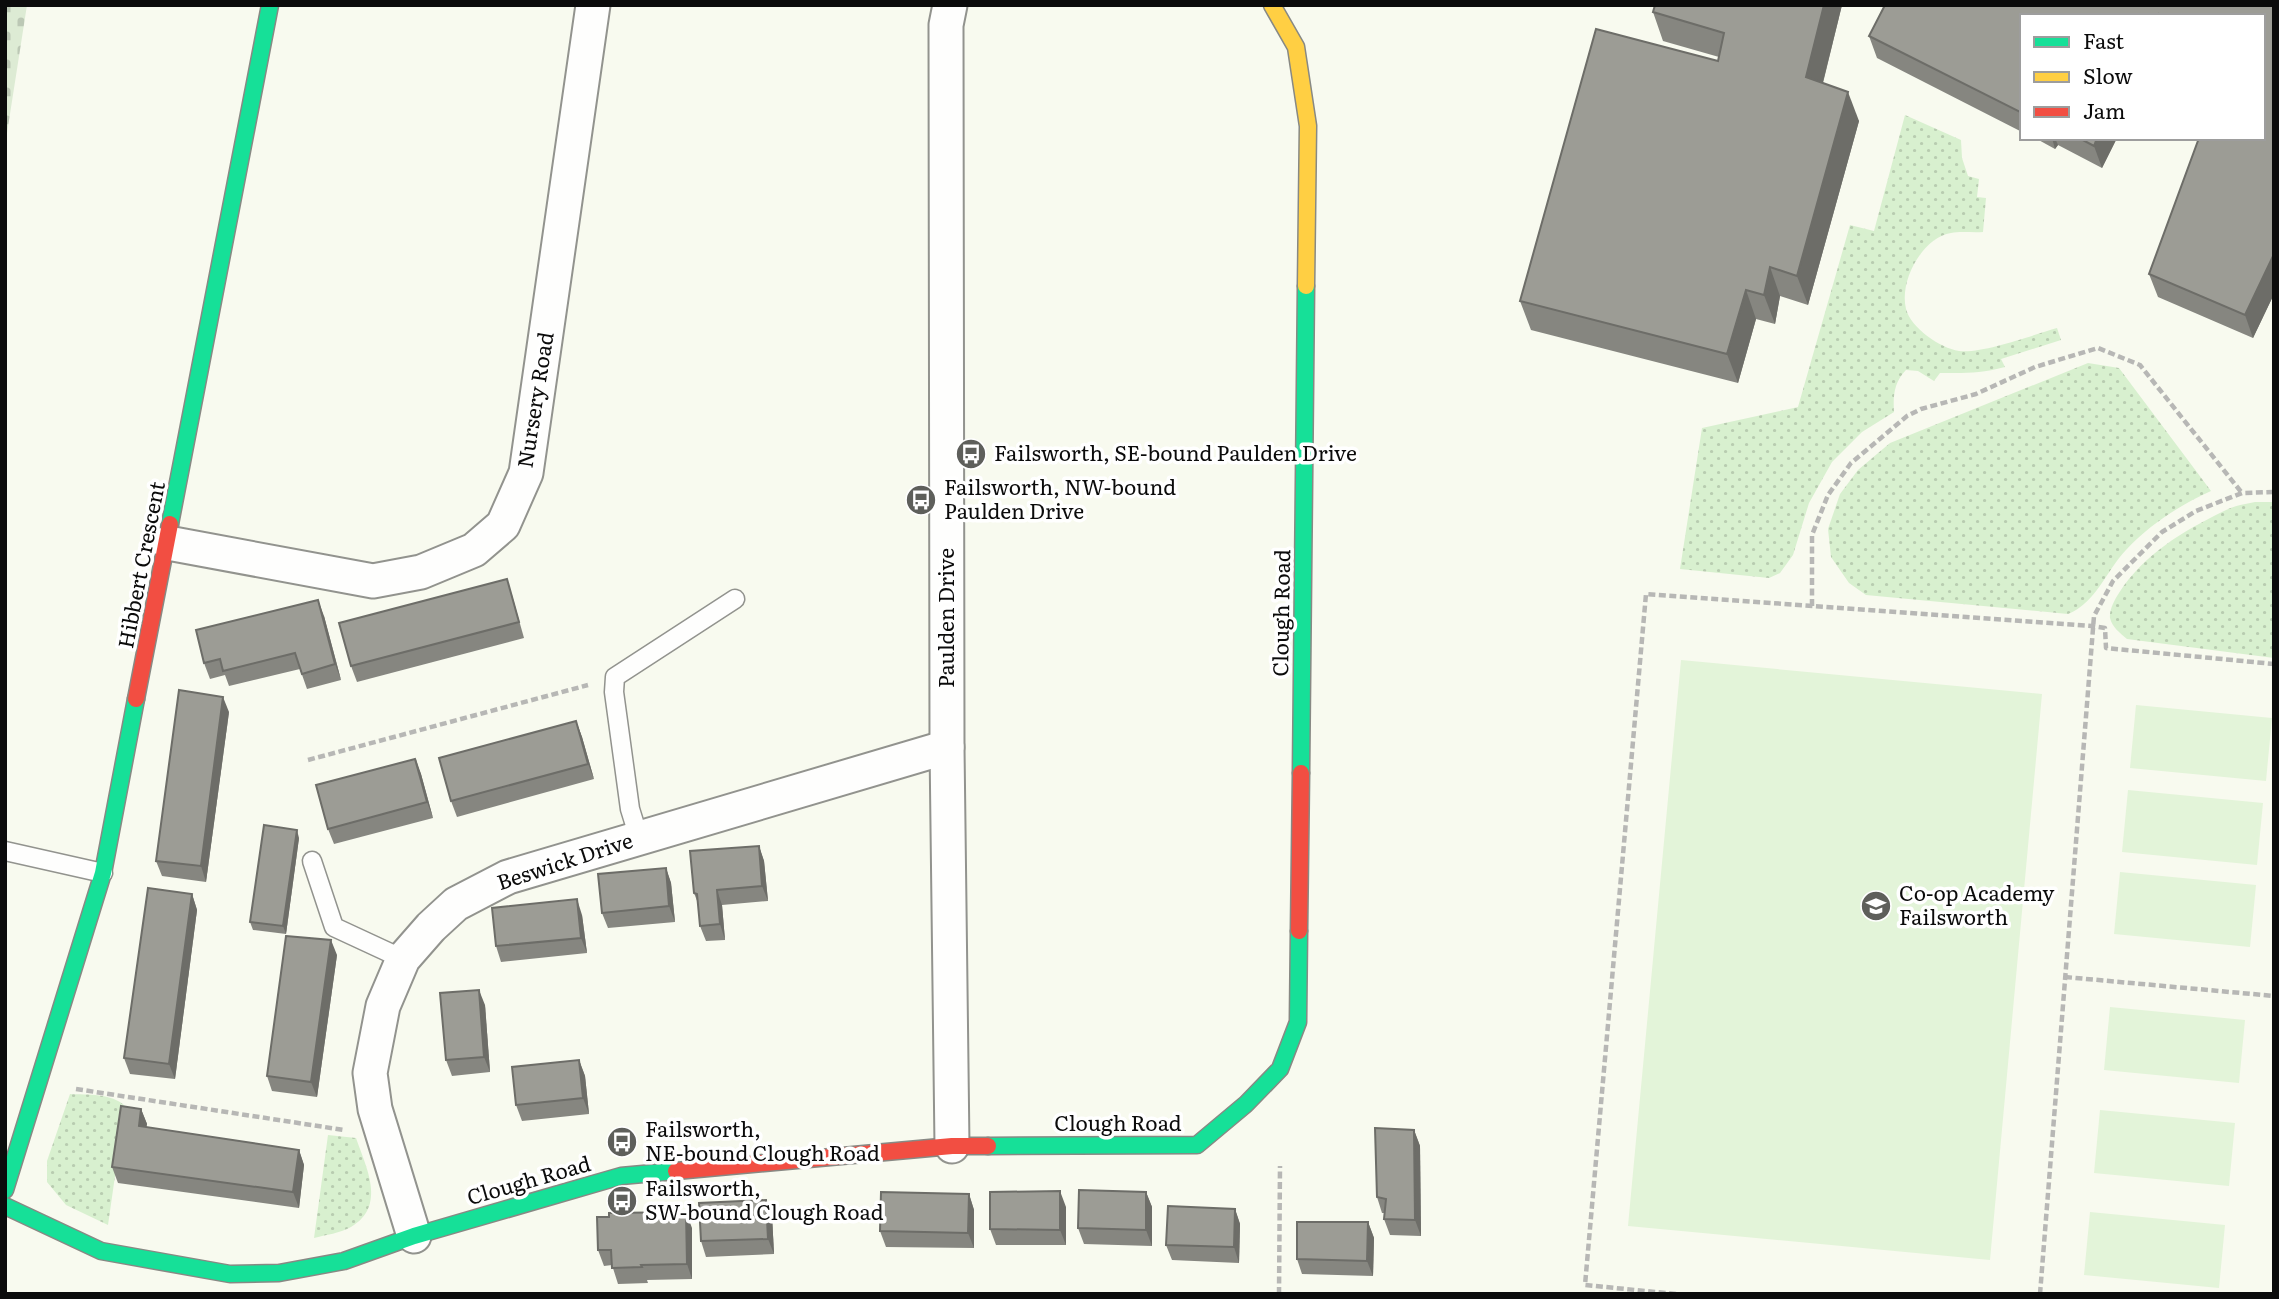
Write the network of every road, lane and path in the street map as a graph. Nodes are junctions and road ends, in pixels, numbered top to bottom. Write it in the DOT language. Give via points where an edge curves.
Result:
graph roads {
  1 [pos="270,5"];
  2 [pos="593,5"];
  3 [pos="950,5"];
  4 [pos="1272,5"];
  5 [pos="2274,492"];
  6 [pos="2242,493"];
  7 [pos="168,543"];
  8 [pos="735,599"];
  9 [pos="1812,606"];
  10 [pos="2092,626"];
  11 [pos="2274,664"];
  12 [pos="615,677"];
  13 [pos="947,747"];
  14 [pos="308,760"];
  15 [pos="639,838"];
  16 [pos="5,851"];
  17 [pos="312,862"];
  18 [pos="103,873"];
  19 [pos="403,959"];
  20 [pos="2065,977"];
  21 [pos="2274,996"];
  22 [pos="38,1082"];
  23 [pos="329,1128"];
  24 [pos="952,1146"];
  25 [pos="1280,1166"];
  26 [pos="5,1190"];
  27 [pos="5,1206"];
  28 [pos="414,1236"];
  29 [pos="1279,1294"];
  30 [pos="1676,1294"];
  31 [pos="2040,1294"];
  1 -- 7 [label="street, Hibbert Crescent"];
  2 -- 7 [label="street, Nursery Road" via="526,473 502,525 474,550 421,572 373,581"];
  3 -- 13 [label="street, Paulden Drive" via="946,24"];
  4 -- 24 [label="street, Clough Road" via="1296,47 1308,126 1298,1022 1280,1069 1197,1145"];
  5 -- 6 [label="path"];
  6 -- 9 [label="path" via="2140,365 2098,348 2035,367 1976,394 1921,409 1851,463 1828,495 1812,535"];
  6 -- 10 [label="path" via="2196,511 2162,532 2113,581"];
  7 -- 18 [label="street, Hibbert Crescent"];
  8 -- 12 [label="lane"];
  9 -- 10 [label="path"];
  9 -- 30 [label="path" via="1646,594 1585,1285"];
  10 -- 11 [label="path" via="2105,628 2106,649"];
  10 -- 20 [label="path"];
  12 -- 14 [label="path"];
  12 -- 15 [label="lane" via="630,809"];
  13 -- 15 [label="street, Beswick Drive"];
  13 -- 24 [label="street, Paulden Drive"];
  15 -- 19 [label="street, Beswick Drive" via="483,888 456,904"];
  16 -- 18 [label="lane"];
  17 -- 19 [label="lane" via="334,927"];
  18 -- 22 [label="street, Hibbert Crescent"];
  19 -- 28 [label="street, Beswick Drive" via="383,1006 370,1073 375,1109"];
  20 -- 21 [label="path"];
  20 -- 31 [label="path"];
  22 -- 23 [label="path"];
  22 -- 26 [label="street, Hibbert Crescent"];
  24 -- 28 [label="street, Clough Road" via="621,1176"];
  25 -- 29 [label="path"];
  27 -- 28 [label="street, Clough Road" via="101,1251 230,1274 279,1273 344,1261"];
}
